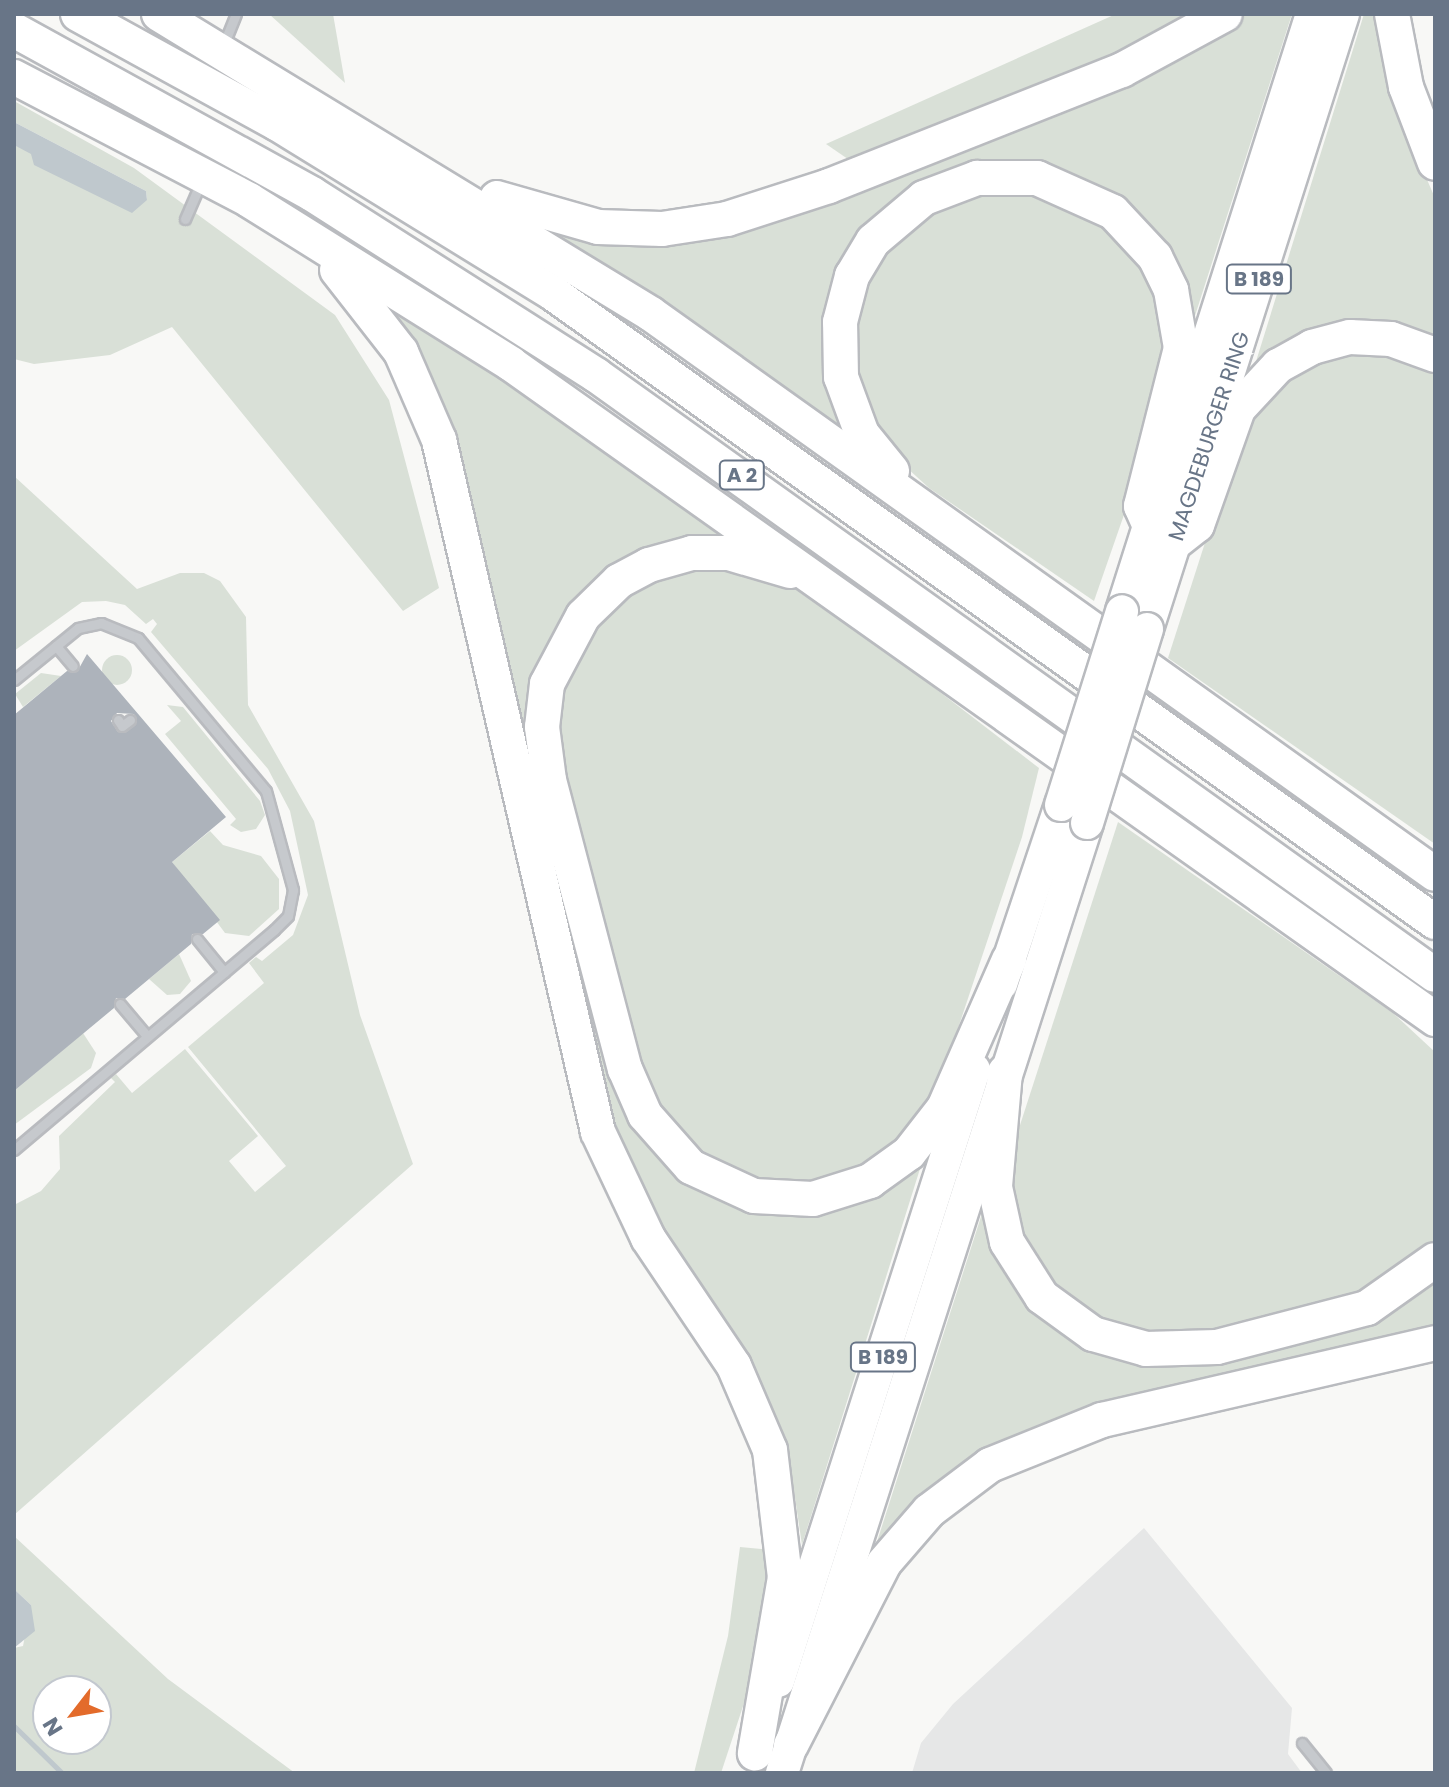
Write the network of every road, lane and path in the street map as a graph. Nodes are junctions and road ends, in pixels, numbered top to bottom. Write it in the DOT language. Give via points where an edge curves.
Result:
graph roads {
  1 [pos="78,14"];
  2 [pos="159,14"];
  3 [pos="236,14"];
  4 [pos="1225,14"];
  5 [pos="1312,14"];
  6 [pos="1343,14"];
  7 [pos="1392,14"];
  8 [pos="14,30"];
  9 [pos="222,49"];
  10 [pos="14,77"];
  11 [pos="1435,163"];
  12 [pos="415,165"];
  13 [pos="204,176"];
  14 [pos="249,200"];
  15 [pos="185,219"];
  16 [pos="1435,355"];
  17 [pos="957,531"];
  18 [pos="1162,533"];
  19 [pos="861,609"];
  20 [pos="56,646"];
  21 [pos="73,666"];
  22 [pos="14,680"];
  23 [pos="118,720"];
  24 [pos="130,720"];
  25 [pos="1074,814"];
  26 [pos="1353,816"];
  27 [pos="1435,856"];
  28 [pos="1435,874"];
  29 [pos="1435,922"];
  30 [pos="197,939"];
  31 [pos="1009,960"];
  32 [pos="224,972"];
  33 [pos="1435,975"];
  34 [pos="1377,977"];
  35 [pos="120,1004"];
  36 [pos="1435,1019"];
  37 [pos="147,1036"];
  38 [pos="1435,1039"];
  39 [pos="1005,1072"];
  40 [pos="14,1150"];
  41 [pos="1435,1260"];
  42 [pos="1435,1343"];
  43 [pos="1302,1743"];
  44 [pos="786,1759"];
  45 [pos="751,1763"];
  46 [pos="1326,1773"];
  1 -- 29 [label="highway, A 2" via="340,160 592,320"];
  2 -- 9 [label="highway"];
  3 -- 9 [label="lane"];
  4 -- 12 [label="highway" via="1122,70 829,186 709,223 641,230 579,224"];
  5 -- 18 [label="highway, MAGDEBURGER RING / B 189"];
  6 -- 18 [label="highway, MAGDEBURGER RING / B 189"];
  7 -- 11 [label="highway" via="1406,87"];
  8 -- 33 [label="highway, A 2" via="312,194 596,375"];
  9 -- 12 [label="highway"];
  10 -- 13 [label="highway"];
  12 -- 17 [label="highway" via="638,305"];
  13 -- 14 [label="highway"];
  13 -- 15 [label="lane"];
  14 -- 19 [label="highway" via="547,388"];
  14 -- 45 [label="highway" via="357,290 409,367 433,421 582,1084 633,1198 734,1366 770,1450 785,1577"];
  16 -- 18 [label="highway" via="1391,339 1350,337 1312,347 1278,366 1238,409 1197,525"];
  17 -- 18 [label="highway" via="862,434 845,393 841,340 846,291 861,259 894,220 935,192 977,178 1023,177 1094,200 1132,228 1155,257 1180,328 1173,395 1141,506"];
  17 -- 26 [label="highway"];
  18 -- 25 [label="highway, MAGDEBURGER RING / B 189, bridge"];
  19 -- 31 [label="highway" via="760,559 688,554 619,581 583,616 557,658 542,717 549,780 625,1069 660,1137 703,1175 754,1196 813,1199 870,1181 909,1153 944,1108"];
  19 -- 34 [label="highway"];
  20 -- 21 [label="lane"];
  20 -- 22 [label="lane"];
  20 -- 32 [label="lane" via="78,628 101,623 138,638 270,798 292,904 274,930"];
  23 -- 24 [label="lane" via="122,726"];
  25 -- 31 [label="highway, B 189"];
  25 -- 39 [label="highway, B 189"];
  26 -- 27 [label="highway"];
  26 -- 28 [label="highway"];
  30 -- 32 [label="lane"];
  31 -- 45 [label="highway, B 189"];
  32 -- 37 [label="lane"];
  34 -- 36 [label="highway"];
  34 -- 38 [label="highway"];
  35 -- 37 [label="lane"];
  37 -- 40 [label="lane"];
  39 -- 41 [label="highway" via="995,1187 1007,1242 1042,1297 1093,1334 1146,1349 1217,1347 1367,1308"];
  39 -- 44 [label="highway, B 189"];
  42 -- 44 [label="highway" via="1091,1423 990,1465 929,1511 893,1550 855,1610"];
  43 -- 46 [label="lane"];
}
